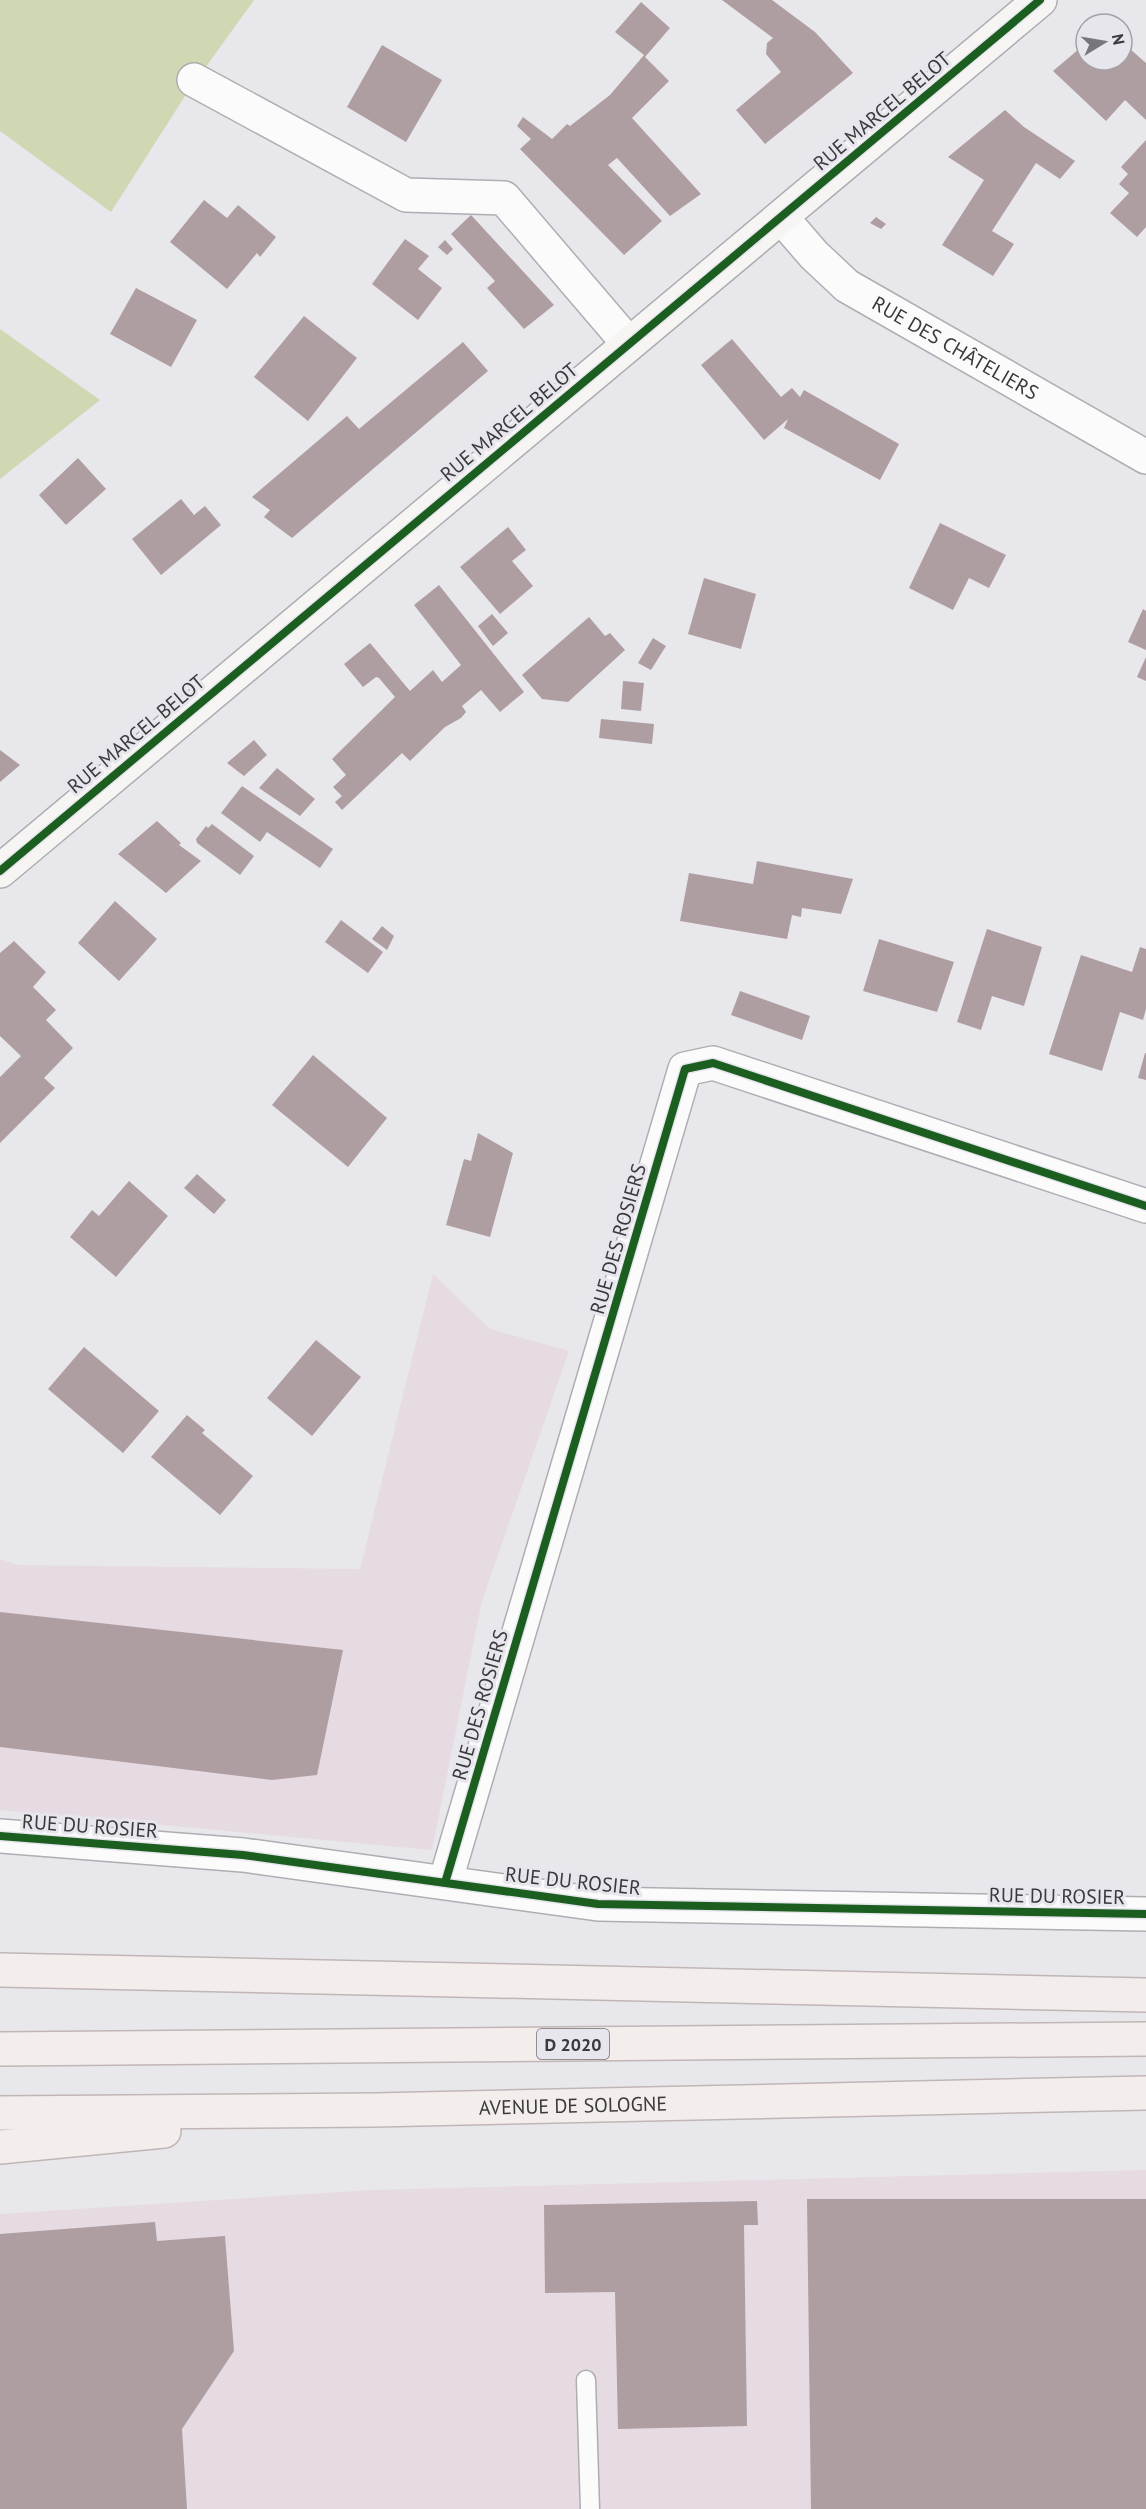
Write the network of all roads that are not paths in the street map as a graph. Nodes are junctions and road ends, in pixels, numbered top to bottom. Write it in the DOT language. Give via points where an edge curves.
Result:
graph roads {
  1 [pos="1040,0"];
  2 [pos="194,80"];
  3 [pos="782,218"];
  4 [pos="628,343"];
  5 [pos="1146,457"];
  6 [pos="0,870"];
  7 [pos="1146,1206"];
  8 [pos="0,1836"];
  9 [pos="445,1883"];
  10 [pos="1146,1914"];
  11 [pos="0,1971"];
  12 [pos="1146,1995"];
  13 [pos="1146,2039"];
  14 [pos="0,2049"];
  15 [pos="1146,2092"];
  16 [pos="375,2110"];
  17 [pos="0,2113"];
  18 [pos="0,2147"];
  19 [pos="586,2380"];
  20 [pos="590,2509"];
  1 -- 3 [label="main road, RUE MARCEL BELOT"];
  2 -- 4 [label="street" via="406,195 504,198"];
  3 -- 4 [label="main road, RUE MARCEL BELOT"];
  3 -- 5 [label="street, RUE DES CHÂTELIERS" via="847,286"];
  4 -- 6 [label="main road, RUE MARCEL BELOT"];
  7 -- 9 [label="street, RUE DES ROSIERS" via="713,1063 685,1069"];
  8 -- 9 [label="street, RUE DU ROSIER" via="243,1855"];
  9 -- 10 [label="street, RUE DU ROSIER" via="598,1904"];
  11 -- 12 [label="main road"];
  13 -- 14 [label="main road, D 2020"];
  15 -- 16 [label="main road, AVENUE DE SOLOGNE"];
  16 -- 17 [label="main road, AVENUE DE SOLOGNE"];
  16 -- 18 [label="main road"];
  19 -- 20 [label="lane"];
}
